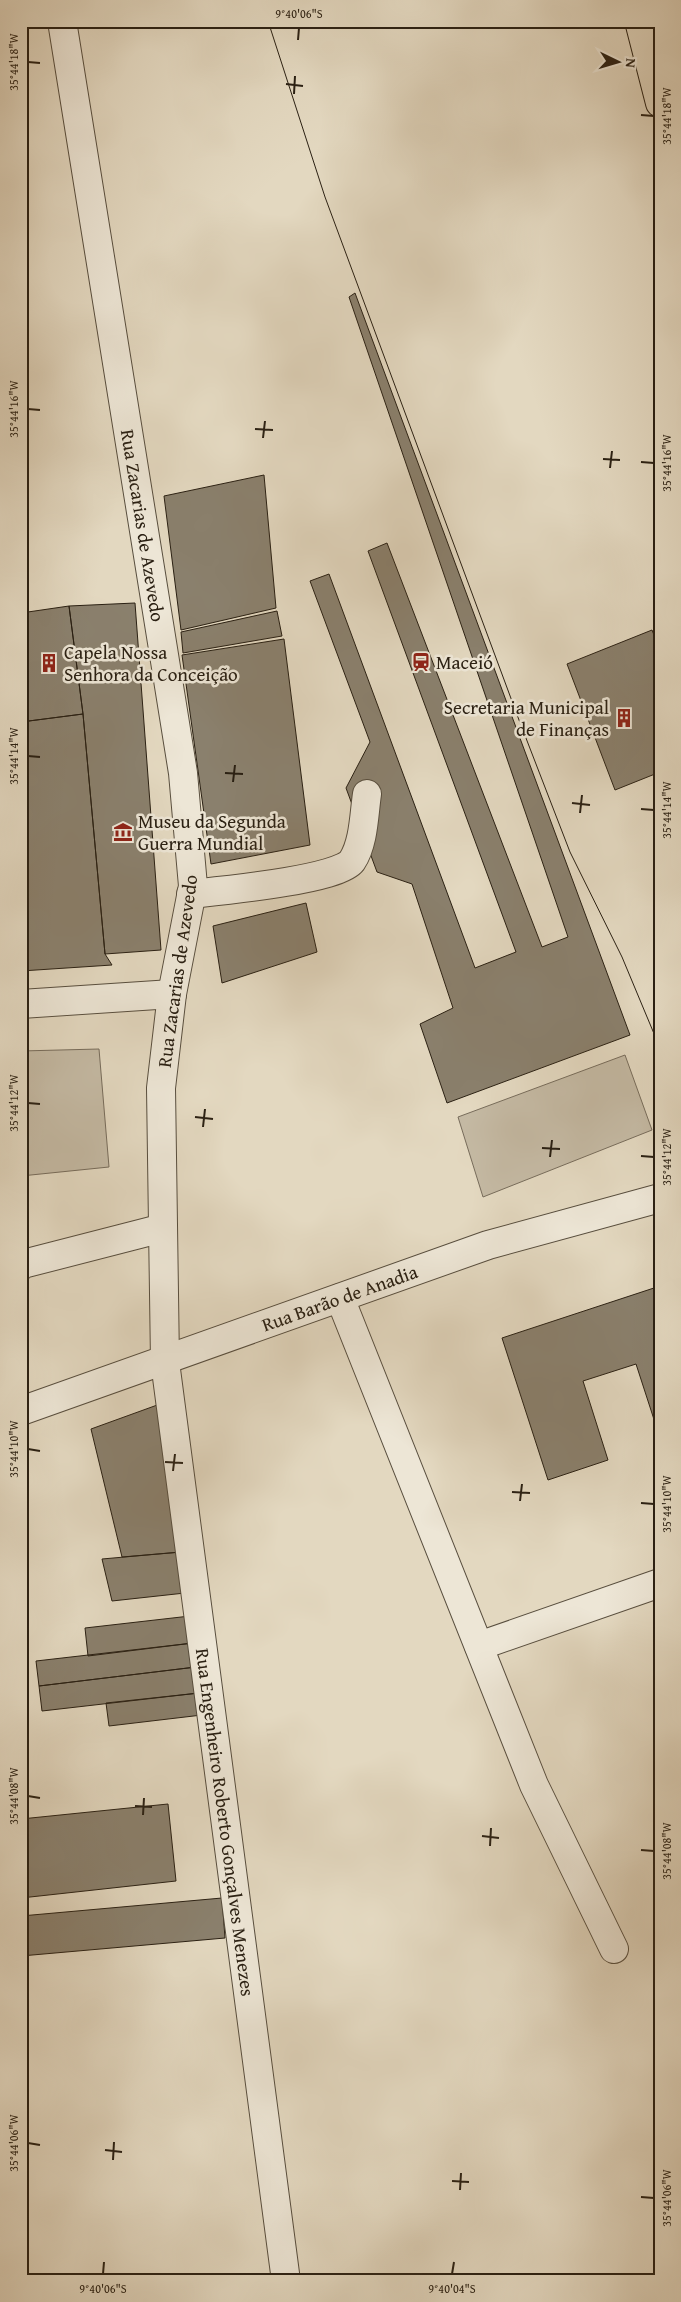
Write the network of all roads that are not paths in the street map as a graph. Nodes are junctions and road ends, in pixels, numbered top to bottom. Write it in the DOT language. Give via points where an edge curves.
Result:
graph roads {
  1 [pos="62,21"];
  2 [pos="639,21"];
  3 [pos="660,102"];
  4 [pos="367,794"];
  5 [pos="191,894"];
  6 [pos="172,994"];
  7 [pos="21,1004"];
  8 [pos="660,1198"];
  9 [pos="163,1228"];
  10 [pos="21,1266"];
  11 [pos="340,1298"];
  12 [pos="165,1362"];
  13 [pos="21,1411"];
  14 [pos="660,1583"];
  15 [pos="479,1646"];
  16 [pos="614,1949"];
  17 [pos="286,2281"];
  1 -- 5 [label="street, Rua Zacarias de Azevedo" via="183,773 193,886"];
  2 -- 3 [label="main road"];
  4 -- 5 [label="street" via="357,850 350,863 311,877"];
  5 -- 6 [label="street, Rua Zacarias de Azevedo"];
  6 -- 7 [label="street"];
  6 -- 9 [label="street, Rua Zacarias de Azevedo" via="161,1088"];
  8 -- 11 [label="street, Rua Barão de Anadia" via="488,1245"];
  9 -- 10 [label="street"];
  9 -- 12 [label="street, Rua Zacarias de Azevedo"];
  11 -- 12 [label="street, Rua Barão de Anadia"];
  11 -- 15 [label="street"];
  12 -- 13 [label="street, Rua Barão de Anadia"];
  12 -- 17 [label="street, Rua Engenheiro Roberto Gonçalves Menezes"];
  14 -- 15 [label="street"];
  15 -- 16 [label="street" via="534,1785"];
}
